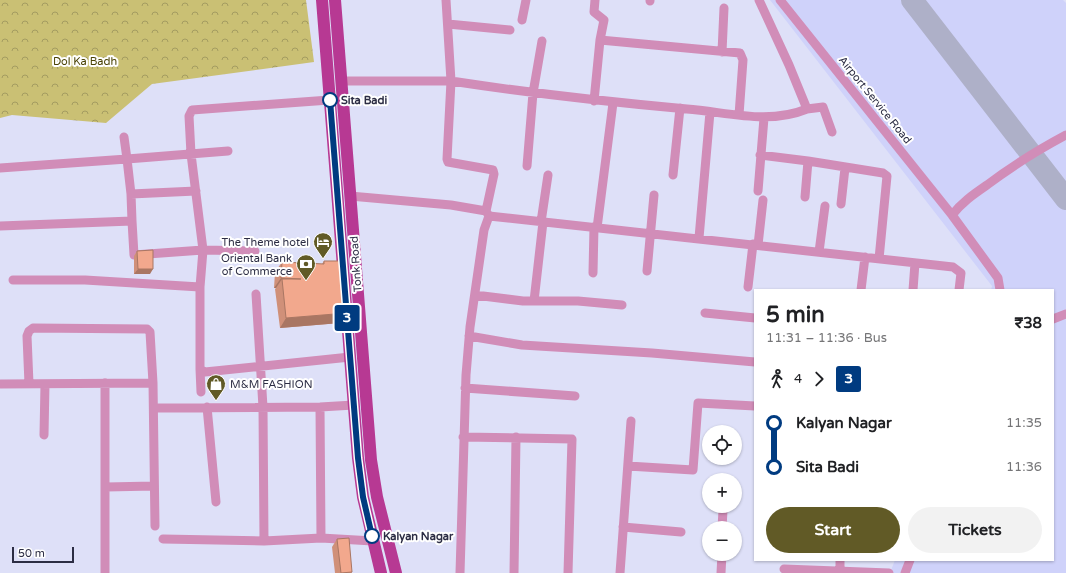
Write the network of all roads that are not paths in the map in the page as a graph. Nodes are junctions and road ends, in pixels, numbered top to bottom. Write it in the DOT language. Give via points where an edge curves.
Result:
graph roads {
  1 [pos="322,0"];
  2 [pos="335,0"];
  3 [pos="446,0"];
  4 [pos="526,0"];
  5 [pos="595,0"];
  6 [pos="759,0"];
  7 [pos="780,0"];
  8 [pos="724,8"];
  9 [pos="522,20"];
  10 [pos="448,24"];
  11 [pos="510,30"];
  12 [pos="600,40"];
  13 [pos="542,41"];
  14 [pos="722,52"];
  15 [pos="341,81"];
  16 [pos="451,81"];
  17 [pos="534,93"];
  18 [pos="343,99"];
  19 [pos="330,100"];
  20 [pos="594,101"];
  21 [pos="613,103"];
  22 [pos="680,108"];
  23 [pos="807,109"];
  24 [pos="710,112"];
  25 [pos="739,115"];
  26 [pos="764,118"];
  27 [pos="832,132"];
  28 [pos="1066,135"];
  29 [pos="124,137"];
  30 [pos="228,151"];
  31 [pos="191,154"];
  32 [pos="760,155"];
  33 [pos="127,159"];
  34 [pos="808,162"];
  35 [pos="526,166"];
  36 [pos="0,168"];
  37 [pos="845,168"];
  38 [pos="548,175"];
  39 [pos="673,175"];
  40 [pos="758,190"];
  41 [pos="196,191"];
  42 [pos="131,194"];
  43 [pos="654,195"];
  44 [pos="350,196"];
  45 [pos="805,197"];
  46 [pos="763,200"];
  47 [pos="841,204"];
  48 [pos="825,206"];
  49 [pos="487,213"];
  50 [pos="952,215"];
  51 [pos="132,221"];
  52 [pos="542,222"];
  53 [pos="0,226"];
  54 [pos="596,227"];
  55 [pos="651,233"];
  56 [pos="699,238"];
  57 [pos="756,244"];
  58 [pos="204,250"];
  59 [pos="255,251"];
  60 [pos="819,252"];
  61 [pos="865,257"];
  62 [pos="879,259"];
  63 [pos="915,263"];
  64 [pos="647,271"];
  65 [pos="593,273"];
  66 [pos="13,280"];
  67 [pos="748,286"];
  68 [pos="200,287"];
  69 [pos="861,289"];
  70 [pos="912,289"];
  71 [pos="959,289"];
  72 [pos="1000,289"];
  73 [pos="256,294"];
  74 [pos="474,295"];
  75 [pos="534,301"];
  76 [pos="622,305"];
  77 [pos="704,313"];
  78 [pos="1066,314"];
  79 [pos="754,318"];
  80 [pos="1054,319"];
  81 [pos="469,336"];
  82 [pos="350,357"];
  83 [pos="754,362"];
  84 [pos="261,367"];
  85 [pos="200,369"];
  86 [pos="105,383"];
  87 [pos="154,383"];
  88 [pos="0,384"];
  89 [pos="29,384"];
  90 [pos="44,384"];
  91 [pos="465,388"];
  92 [pos="201,392"];
  93 [pos="575,396"];
  94 [pos="354,405"];
  95 [pos="754,406"];
  96 [pos="207,407"];
  97 [pos="263,407"];
  98 [pos="320,407"];
  99 [pos="154,408"];
  100 [pos="630,421"];
  101 [pos="44,435"];
  102 [pos="463,437"];
  103 [pos="516,438"];
  104 [pos="628,466"];
  105 [pos="154,486"];
  106 [pos="106,487"];
  107 [pos="216,502"];
  108 [pos="154,526"];
  109 [pos="623,528"];
  110 [pos="681,532"];
  111 [pos="321,538"];
  112 [pos="163,539"];
  113 [pos="264,541"];
  114 [pos="373,541"];
  115 [pos="722,561"];
  116 [pos="840,561"];
  117 [pos="910,561"];
  118 [pos="784,567"];
  119 [pos="840,570"];
  120 [pos="105,573"];
  121 [pos="381,573"];
  122 [pos="396,573"];
  123 [pos="460,573"];
  124 [pos="514,573"];
  125 [pos="568,573"];
  126 [pos="620,573"];
  127 [pos="721,573"];
  128 [pos="889,573"];
  129 [pos="905,573"];
  1 -- 19 [label="main road, Tonk Road"];
  2 -- 15 [label="main road, Tonk Road"];
  3 -- 10 [label="street"];
  4 -- 9 [label="street"];
  5 -- 12 [label="street" via="594,12 604,20"];
  6 -- 23 [label="street"];
  7 -- 50 [label="street, Airport Service Road"];
  8 -- 14 [label="street"];
  10 -- 11 [label="street"];
  10 -- 16 [label="street"];
  12 -- 14 [label="street"];
  12 -- 20 [label="street"];
  13 -- 17 [label="street"];
  14 -- 25 [label="street" via="740,53 743,60"];
  15 -- 16 [label="street"];
  15 -- 18 [label="main road, Tonk Road"];
  16 -- 17 [label="street"];
  16 -- 49 [label="street" via="447,159 448,162 493,170"];
  17 -- 20 [label="street"];
  17 -- 35 [label="street"];
  18 -- 19 [label="street"];
  18 -- 44 [label="main road, Tonk Road"];
  19 -- 31 [label="street" via="192,110 189,116"];
  19 -- 82 [label="main road, Tonk Road"];
  20 -- 21 [label="street"];
  21 -- 22 [label="street"];
  21 -- 54 [label="street"];
  22 -- 24 [label="street"];
  22 -- 39 [label="street"];
  23 -- 26 [label="street" via="791,116"];
  23 -- 27 [label="street" via="823,107"];
  24 -- 25 [label="street"];
  24 -- 56 [label="street"];
  25 -- 26 [label="street"];
  26 -- 32 [label="street"];
  28 -- 50 [label="street" via="1004,172 959,205"];
  29 -- 33 [label="street"];
  30 -- 31 [label="street"];
  31 -- 33 [label="street"];
  31 -- 41 [label="street"];
  32 -- 34 [label="street"];
  32 -- 40 [label="street"];
  33 -- 36 [label="street"];
  33 -- 42 [label="street"];
  34 -- 37 [label="street"];
  34 -- 45 [label="street"];
  37 -- 47 [label="street"];
  37 -- 62 [label="street" via="883,173 887,176"];
  38 -- 52 [label="street"];
  41 -- 42 [label="street"];
  41 -- 58 [label="street"];
  42 -- 51 [label="street"];
  43 -- 55 [label="street"];
  44 -- 49 [label="street" via="451,205"];
  44 -- 122 [label="main road, Tonk Road" via="371,460 377,497"];
  46 -- 57 [label="street"];
  48 -- 60 [label="street"];
  49 -- 52 [label="street"];
  49 -- 74 [label="street"];
  50 -- 72 [label="street, Airport Service Road" via="998,278"];
  51 -- 53 [label="street"];
  51 -- 58 [label="street" via="134,255"];
  52 -- 54 [label="street"];
  52 -- 75 [label="street"];
  54 -- 55 [label="street"];
  54 -- 65 [label="street"];
  55 -- 56 [label="street"];
  55 -- 64 [label="street"];
  56 -- 57 [label="street"];
  57 -- 60 [label="street"];
  57 -- 67 [label="street"];
  58 -- 59 [label="street"];
  58 -- 68 [label="street"];
  60 -- 61 [label="street"];
  61 -- 62 [label="street"];
  61 -- 69 [label="street"];
  62 -- 63 [label="street"];
  63 -- 70 [label="street"];
  63 -- 71 [label="street" via="953,266 961,273"];
  66 -- 68 [label="street" via="85,280"];
  68 -- 85 [label="street"];
  73 -- 84 [label="street"];
  74 -- 75 [label="street"];
  74 -- 81 [label="street"];
  75 -- 76 [label="street"];
  77 -- 79 [label="street"];
  78 -- 80 [label="street"];
  81 -- 83 [label="street" via="522,345"];
  81 -- 91 [label="street"];
  82 -- 84 [label="street"];
  82 -- 94 [label="main road, Tonk Road"];
  84 -- 85 [label="street" via="205,372"];
  84 -- 97 [label="street"];
  85 -- 92 [label="street"];
  86 -- 87 [label="street"];
  86 -- 90 [label="street"];
  86 -- 106 [label="street"];
  87 -- 89 [label="street" via="150,332 147,329 33,328 27,336"];
  87 -- 99 [label="street"];
  88 -- 89 [label="street"];
  89 -- 90 [label="street"];
  90 -- 101 [label="street"];
  91 -- 93 [label="street"];
  91 -- 102 [label="street"];
  94 -- 98 [label="street"];
  94 -- 114 [label="main road, Tonk Road" via="363,497"];
  95 -- 104 [label="street" via="698,403 693,470"];
  96 -- 97 [label="street"];
  96 -- 99 [label="street"];
  96 -- 107 [label="street"];
  97 -- 98 [label="street"];
  97 -- 113 [label="street"];
  98 -- 111 [label="street"];
  99 -- 105 [label="street"];
  100 -- 104 [label="street"];
  102 -- 103 [label="street"];
  102 -- 123 [label="street"];
  103 -- 124 [label="street"];
  103 -- 125 [label="street" via="572,440"];
  104 -- 109 [label="street"];
  105 -- 106 [label="street"];
  105 -- 108 [label="street"];
  106 -- 120 [label="street"];
  109 -- 110 [label="street"];
  109 -- 126 [label="street"];
  111 -- 113 [label="street"];
  111 -- 114 [label="street"];
  112 -- 113 [label="street"];
  114 -- 121 [label="main road, Tonk Road"];
  115 -- 127 [label="street"];
  116 -- 119 [label="street"];
  117 -- 129 [label="street"];
  118 -- 119 [label="street"];
  119 -- 128 [label="street"];
}
